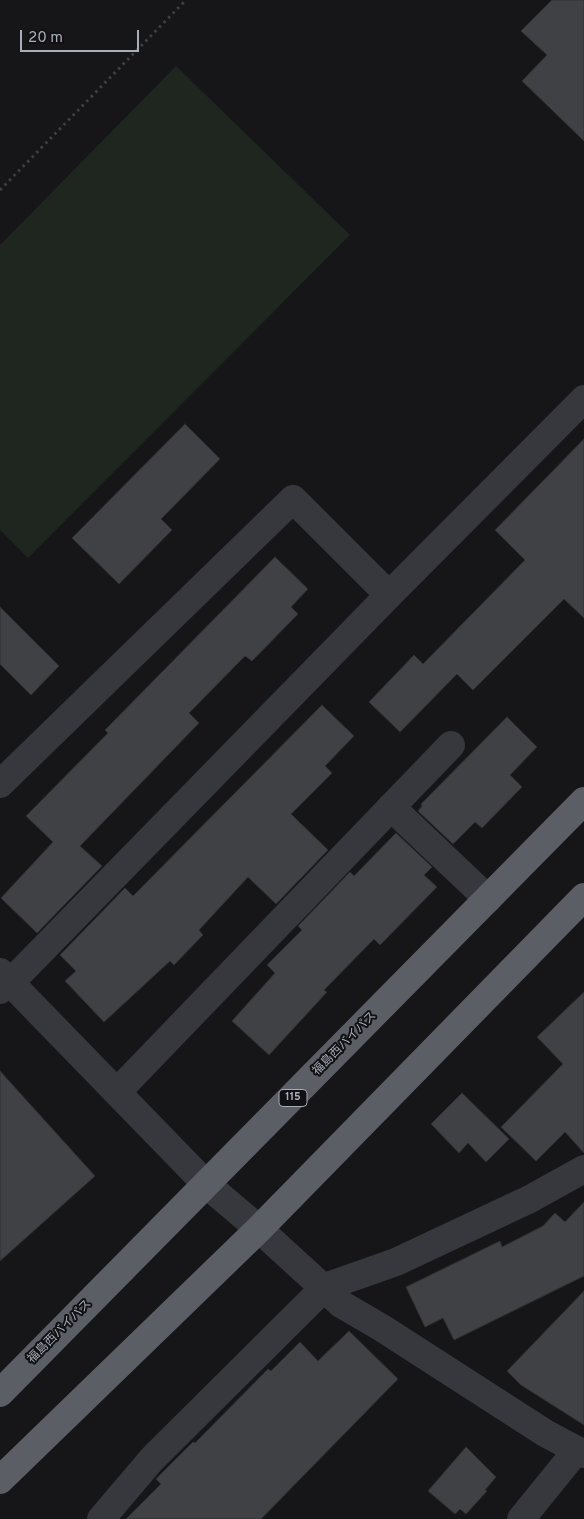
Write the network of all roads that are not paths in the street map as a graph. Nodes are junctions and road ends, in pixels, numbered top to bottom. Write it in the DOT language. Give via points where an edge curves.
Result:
graph roads {
  1 [pos="584,399"];
  2 [pos="389,595"];
  3 [pos="450,745"];
  4 [pos="0,784"];
  5 [pos="584,801"];
  6 [pos="391,807"];
  7 [pos="584,897"];
  8 [pos="488,899"];
  9 [pos="3,982"];
  10 [pos="116,1092"];
  11 [pos="584,1169"];
  12 [pos="207,1185"];
  13 [pos="259,1228"];
  14 [pos="333,1296"];
  15 [pos="0,1393"];
  16 [pos="580,1452"];
  17 [pos="0,1480"];
  18 [pos="101,1519"];
  19 [pos="521,1519"];
  1 -- 2 [label="street"];
  2 -- 4 [label="street" via="293,499"];
  2 -- 9 [label="street"];
  3 -- 6 [label="street"];
  5 -- 8 [label="highway, 福島西バイパス / 115"];
  6 -- 8 [label="street"];
  6 -- 10 [label="street"];
  7 -- 13 [label="highway"];
  8 -- 12 [label="highway, 福島西バイパス / 115"];
  9 -- 10 [label="street"];
  10 -- 12 [label="street"];
  11 -- 14 [label="street"];
  12 -- 13 [label="street"];
  12 -- 15 [label="highway, 福島西バイパス / 115"];
  13 -- 14 [label="street"];
  13 -- 17 [label="highway"];
  14 -- 16 [label="street" via="545,1434"];
  14 -- 18 [label="street" via="152,1459"];
  16 -- 19 [label="street"];
}
